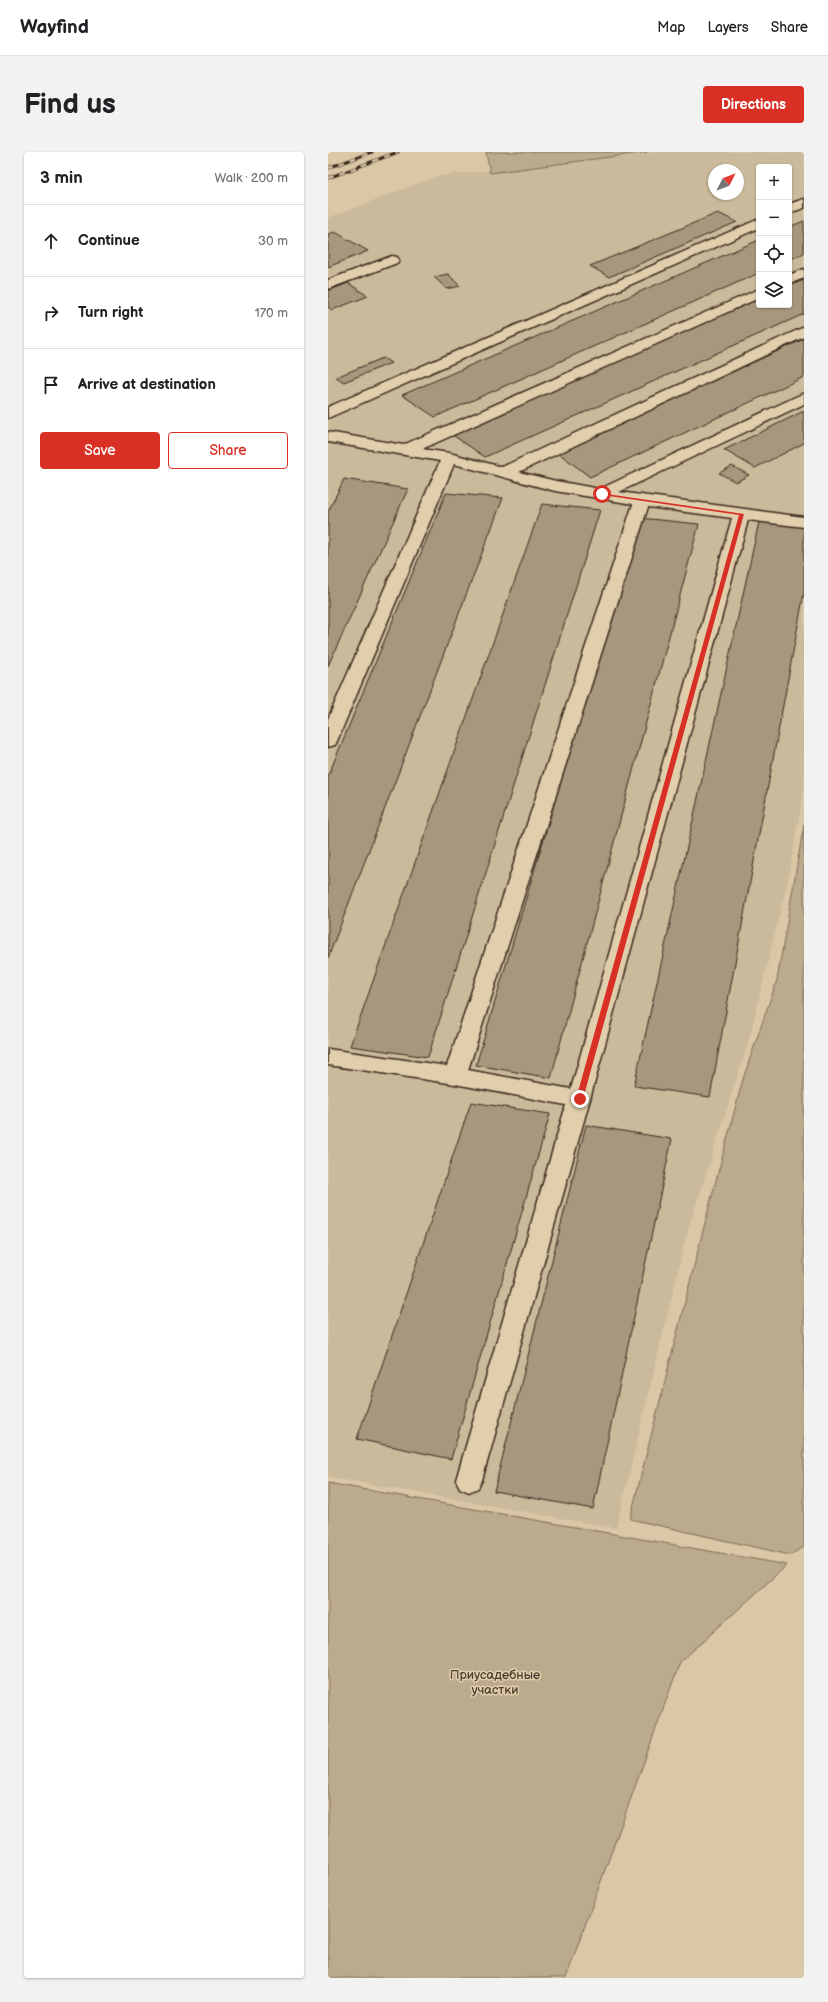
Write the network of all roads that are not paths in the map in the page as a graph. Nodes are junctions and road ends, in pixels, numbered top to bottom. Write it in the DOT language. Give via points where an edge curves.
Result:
graph roads {
  1 [pos="804,203"];
  2 [pos="792,209"];
  3 [pos="756,224"];
  4 [pos="392,260"];
  5 [pos="804,273"];
  6 [pos="792,279"];
  7 [pos="328,285"];
  8 [pos="756,294"];
  9 [pos="804,331"];
  10 [pos="804,398"];
  11 [pos="328,413"];
  12 [pos="328,437"];
  13 [pos="406,450"];
  14 [pos="449,458"];
  15 [pos="505,472"];
  16 [pos="602,494"];
  17 [pos="642,500"];
  18 [pos="741,514"];
  19 [pos="804,522"];
  20 [pos="328,741"];
  21 [pos="328,1057"];
  22 [pos="455,1076"];
  23 [pos="580,1099"];
  24 [pos="469,1480"];
  1 -- 2 [label="street"];
  3 -- 11 [label="street"];
  4 -- 7 [label="street"];
  5 -- 6 [label="street"];
  8 -- 13 [label="street"];
  9 -- 15 [label="street"];
  10 -- 16 [label="street"];
  12 -- 13 [label="street"];
  13 -- 14 [label="street"];
  14 -- 15 [label="street"];
  14 -- 20 [label="street"];
  15 -- 16 [label="street" via="555,486"];
  16 -- 17 [label="street"];
  17 -- 18 [label="street"];
  17 -- 22 [label="street"];
  18 -- 19 [label="street"];
  18 -- 23 [label="street"];
  21 -- 22 [label="street"];
  22 -- 23 [label="street"];
  23 -- 24 [label="street"];
}
